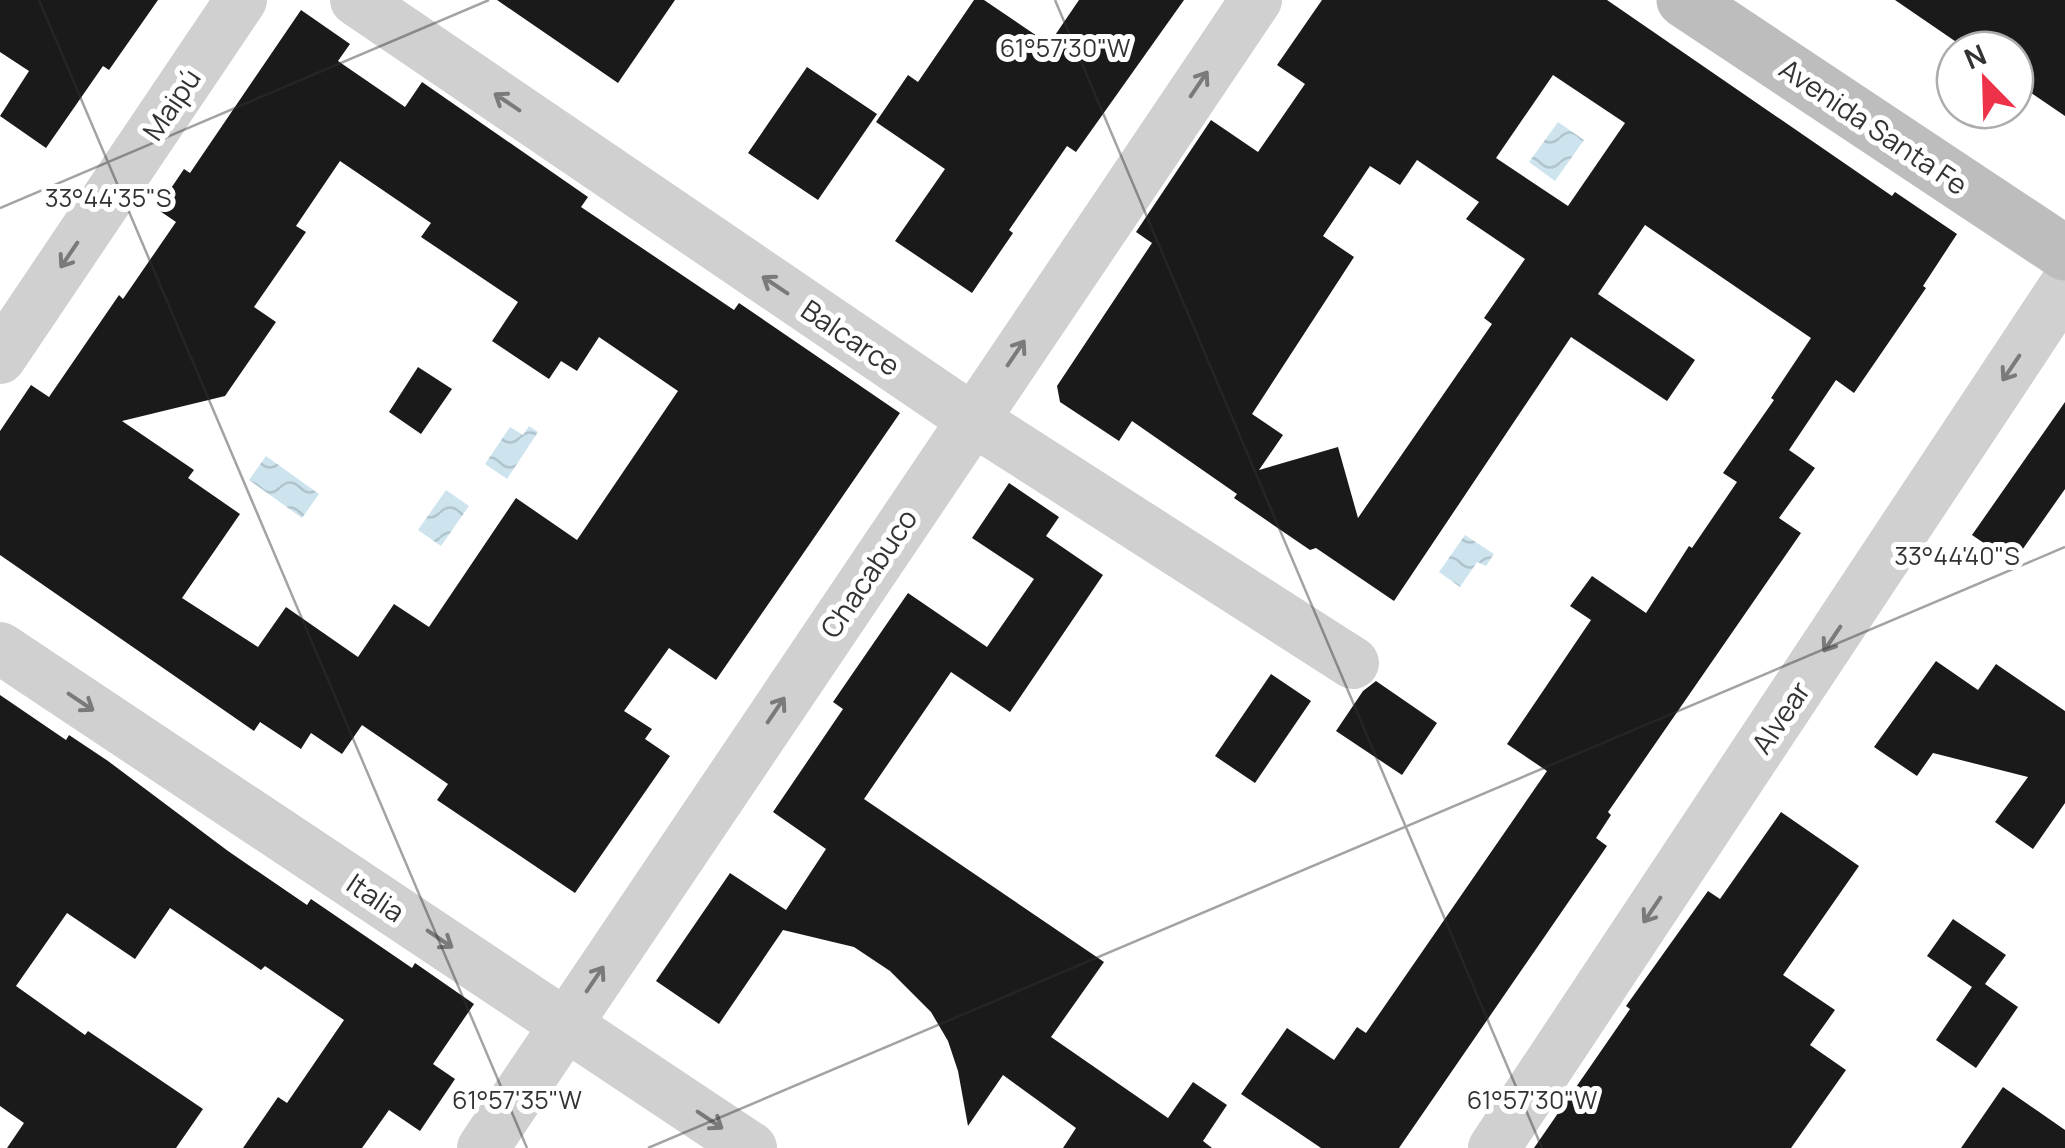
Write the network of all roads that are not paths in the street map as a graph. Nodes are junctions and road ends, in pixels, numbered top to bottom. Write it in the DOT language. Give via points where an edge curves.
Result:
graph roads {
  1 [pos="241,0"];
  2 [pos="356,0"];
  3 [pos="1256,0"];
  4 [pos="1684,0"];
  5 [pos="2065,253"];
  6 [pos="2065,286"];
  7 [pos="0,358"];
  8 [pos="972,419"];
  9 [pos="0,648"];
  10 [pos="1353,663"];
  11 [pos="566,1022"];
  12 [pos="483,1148"];
  13 [pos="751,1148"];
  14 [pos="1494,1148"];
  1 -- 7 [label="street, Maipú, one-way"];
  8 -- 2 [label="street, Balcarce, one-way"];
  8 -- 3 [label="street, Chacabuco, one-way"];
  4 -- 5 [label="main road, Avenida Santa Fe"];
  6 -- 14 [label="street, Alvear, one-way"];
  8 -- 10 [label="street, Balcarce"];
  11 -- 8 [label="street, Chacabuco, one-way"];
  9 -- 11 [label="street, Italia, one-way"];
  11 -- 12 [label="street, Chacabuco"];
  11 -- 13 [label="street, Italia, one-way"];
}
